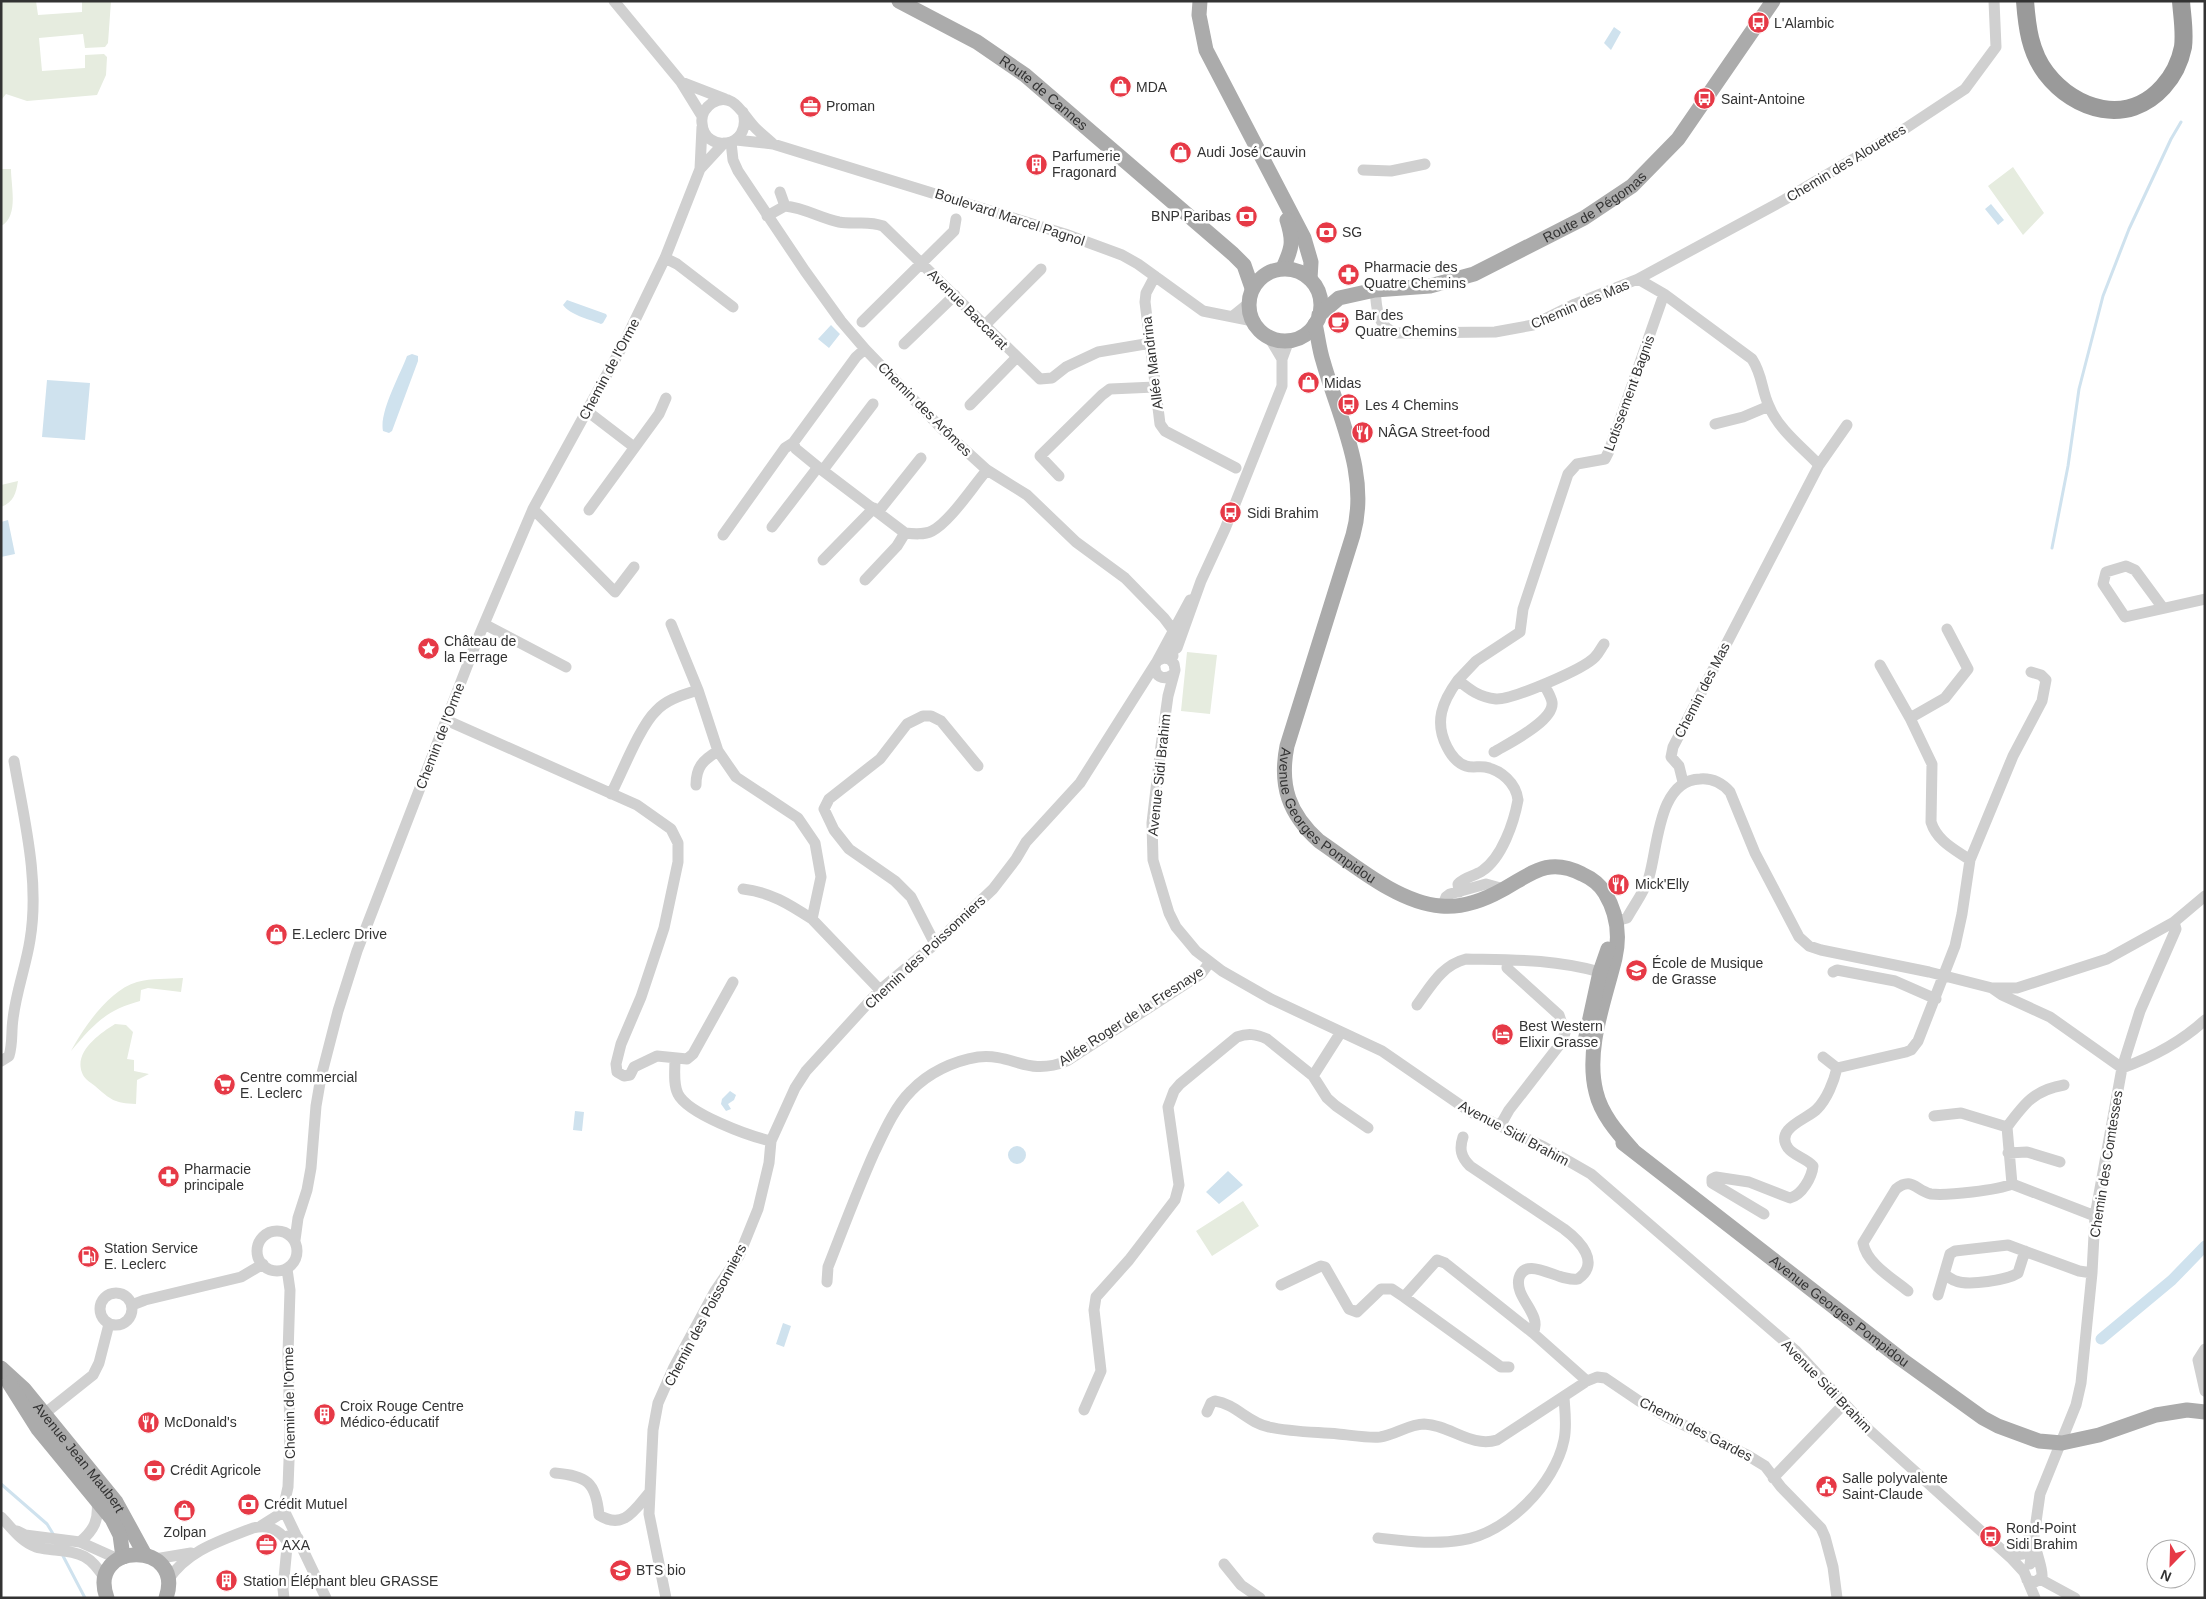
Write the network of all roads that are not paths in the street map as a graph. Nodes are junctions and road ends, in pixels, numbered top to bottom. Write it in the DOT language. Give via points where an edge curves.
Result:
graph roads {
  1 [pos="614,1"];
  2 [pos="899,1"];
  3 [pos="1200,1"];
  4 [pos="1773,1"];
  5 [pos="1994,1"];
  6 [pos="2026,1"];
  7 [pos="2034,1"];
  8 [pos="2169,1"];
  9 [pos="2180,1"];
  10 [pos="681,82"];
  11 [pos="727,100"];
  12 [pos="743,112"];
  13 [pos="702,122"];
  14 [pos="730,142"];
  15 [pos="774,144"];
  16 [pos="1425,164"];
  17 [pos="700,169"];
  18 [pos="1363,170"];
  19 [pos="1278,188"];
  20 [pos="780,192"];
  21 [pos="785,206"];
  22 [pos="767,216"];
  23 [pos="956,219"];
  24 [pos="665,258"];
  25 [pos="921,262"];
  26 [pos="1244,265"];
  27 [pos="1041,269"];
  28 [pos="1277,270"];
  29 [pos="1155,276"];
  30 [pos="1638,279"];
  31 [pos="1314,285"];
  32 [pos="1375,290"];
  33 [pos="1664,294"];
  34 [pos="955,295"];
  35 [pos="1250,296"];
  36 [pos="1339,298"];
  37 [pos="734,307"];
  38 [pos="1233,316"];
  39 [pos="1317,319"];
  40 [pos="1253,321"];
  41 [pos="862,322"];
  42 [pos="985,325"];
  43 [pos="1269,337"];
  44 [pos="1292,340"];
  45 [pos="1151,343"];
  46 [pos="904,344"];
  47 [pos="865,349"];
  48 [pos="1017,357"];
  49 [pos="1282,359"];
  50 [pos="1322,360"];
  51 [pos="1155,387"];
  52 [pos="666,398"];
  53 [pos="873,404"];
  54 [pos="970,405"];
  55 [pos="1769,406"];
  56 [pos="587,411"];
  57 [pos="1715,424"];
  58 [pos="1847,425"];
  59 [pos="793,443"];
  60 [pos="634,447"];
  61 [pos="921,458"];
  62 [pos="1819,465"];
  63 [pos="821,468"];
  64 [pos="1236,468"];
  65 [pos="987,470"];
  66 [pos="1059,476"];
  67 [pos="533,509"];
  68 [pos="589,510"];
  69 [pos="876,510"];
  70 [pos="772,527"];
  71 [pos="905,534"];
  72 [pos="723,535"];
  73 [pos="823,560"];
  74 [pos="634,567"];
  75 [pos="865,580"];
  76 [pos="1201,581"];
  77 [pos="2205,599"];
  78 [pos="2163,608"];
  79 [pos="484,624"];
  80 [pos="671,624"];
  81 [pos="1947,629"];
  82 [pos="1173,630"];
  83 [pos="1604,644"];
  84 [pos="1173,659"];
  85 [pos="1158,661"];
  86 [pos="1880,665"];
  87 [pos="566,667"];
  88 [pos="2031,672"];
  89 [pos="1165,677"];
  90 [pos="1458,680"];
  91 [pos="1544,684"];
  92 [pos="698,690"];
  93 [pos="1141,690"];
  94 [pos="1910,718"];
  95 [pos="446,720"];
  96 [pos="718,751"];
  97 [pos="1494,752"];
  98 [pos="14,761"];
  99 [pos="978,766"];
  100 [pos="1683,782"];
  101 [pos="696,785"];
  102 [pos="611,794"];
  103 [pos="1970,860"];
  104 [pos="743,889"];
  105 [pos="1504,889"];
  106 [pos="1459,892"];
  107 [pos="2205,896"];
  108 [pos="1442,907"];
  109 [pos="812,919"];
  110 [pos="1616,922"];
  111 [pos="2174,922"];
  112 [pos="934,944"];
  113 [pos="1508,960"];
  114 [pos="1210,962"];
  115 [pos="1600,972"];
  116 [pos="1833,972"];
  117 [pos="1945,976"];
  118 [pos="733,982"];
  119 [pos="1992,988"];
  120 [pos="880,990"];
  121 [pos="1936,1000"];
  122 [pos="1417,1005"];
  123 [pos="2205,1020"];
  124 [pos="1341,1032"];
  125 [pos="1596,1035"];
  126 [pos="1823,1057"];
  127 [pos="675,1059"];
  128 [pos="1,1061"];
  129 [pos="1837,1068"];
  130 [pos="2122,1068"];
  131 [pos="1313,1076"];
  132 [pos="2064,1085"];
  133 [pos="1934,1116"];
  134 [pos="1500,1126"];
  135 [pos="2007,1127"];
  136 [pos="1368,1128"];
  137 [pos="1463,1137"];
  138 [pos="771,1141"];
  139 [pos="1632,1149"];
  140 [pos="2008,1153"];
  141 [pos="2060,1162"];
  142 [pos="2012,1184"];
  143 [pos="1764,1214"];
  144 [pos="2095,1216"];
  145 [pos="298,1218"];
  146 [pos="283,1232"];
  147 [pos="295,1240"];
  148 [pos="2025,1251"];
  149 [pos="262,1264"];
  150 [pos="287,1269"];
  151 [pos="2092,1273"];
  152 [pos="1946,1275"];
  153 [pos="827,1282"];
  154 [pos="1281,1284"];
  155 [pos="1908,1291"];
  156 [pos="1938,1295"];
  157 [pos="1404,1297"];
  158 [pos="132,1305"];
  159 [pos="109,1324"];
  160 [pos="1533,1333"];
  161 [pos="2205,1349"];
  162 [pos="1510,1367"];
  163 [pos="1,1369"];
  164 [pos="1587,1381"];
  165 [pos="2205,1391"];
  166 [pos="1564,1398"];
  167 [pos="1844,1404"];
  168 [pos="1084,1410"];
  169 [pos="1207,1412"];
  170 [pos="2205,1412"];
  171 [pos="44,1414"];
  172 [pos="2062,1443"];
  173 [pos="555,1473"];
  174 [pos="77,1476"];
  175 [pos="1773,1478"];
  176 [pos="649,1493"];
  177 [pos="97,1502"];
  178 [pos="2036,1511"];
  179 [pos="285,1512"];
  180 [pos="1,1517"];
  181 [pos="261,1526"];
  182 [pos="12,1528"];
  183 [pos="1378,1538"];
  184 [pos="293,1540"];
  185 [pos="1996,1542"];
  186 [pos="76,1546"];
  187 [pos="195,1552"];
  188 [pos="2015,1555"];
  189 [pos="150,1557"];
  190 [pos="120,1558"];
  191 [pos="1224,1564"];
  192 [pos="2033,1573"];
  193 [pos="105,1579"];
  194 [pos="169,1591"];
  195 [pos="2066,1595"];
  196 [pos="108,1598"];
  197 [pos="284,1598"];
  198 [pos="326,1598"];
  199 [pos="666,1598"];
  200 [pos="1260,1598"];
  201 [pos="1837,1598"];
  202 [pos="2036,1598"];
  1 -- 10 [label="street"];
  2 -- 26 [label="main road, Route de Cannes" via="977,42 1026,75"];
  3 -- 19 [label="main road" via="1199,15 1206,50"];
  4 -- 32 [label="main road, Route de Pégomas" via="1678,139 1632,186 1584,218 1474,274 1430,286"];
  5 -- 30 [label="street, Chemin des Alouettes" via="1996,48 1965,89 1784,200"];
  6 -- 9 [label="highway" via="2032,48 2058,88 2082,104 2119,110 2146,102 2157,94 2174,72 2183,47"];
  7 -- 8 [label="highway" via="2036,26 2046,56 2054,68 2081,92 2112,100 2138,94 2166,67 2173,32"];
  10 -- 11 [label="street"];
  10 -- 13 [label="street"];
  11 -- 12 [label="street" via="734,102"];
  11 -- 13 [label="street" via="709,105"];
  12 -- 14 [label="street" via="744,128"];
  12 -- 15 [label="street, Boulevard Marcel Pagnol" via="751,124"];
  13 -- 14 [label="street" via="710,139"];
  13 -- 17 [label="street, Chemin de l'Orme"];
  14 -- 15 [label="street, Boulevard Marcel Pagnol"];
  14 -- 17 [label="street, Chemin de l'Orme"];
  14 -- 22 [label="street, Chemin des Arômes" via="733,160"];
  15 -- 29 [label="street, Boulevard Marcel Pagnol" via="1065,234 1122,255"];
  16 -- 18 [label="street" via="1391,171"];
  17 -- 24 [label="street, Chemin de l'Orme"];
  19 -- 28 [label="main road" via="1293,238"];
  19 -- 31 [label="main road" via="1304,238"];
  20 -- 21 [label="street"];
  21 -- 22 [label="street"];
  21 -- 25 [label="street, Avenue Baccarat" via="808,210 842,223 871,222 883,226"];
  22 -- 47 [label="street, Chemin des Arômes" via="836,314"];
  23 -- 25 [label="street" via="954,231"];
  24 -- 37 [label="street"];
  24 -- 56 [label="street, Chemin de l'Orme"];
  25 -- 34 [label="street, Avenue Baccarat"];
  25 -- 41 [label="street"];
  26 -- 28 [label="main road, Route de Cannes"];
  26 -- 35 [label="main road, Route de Cannes"];
  27 -- 42 [label="street"];
  28 -- 31 [label="main road" via="1302,273"];
  28 -- 35 [label="main road" via="1263,276"];
  29 -- 38 [label="street, Boulevard Marcel Pagnol" via="1203,311"];
  29 -- 45 [label="street, Allée Mandrina" via="1145,302"];
  30 -- 32 [label="street, Chemin des Mas" via="1575,304 1533,326 1494,332 1396,333 1382,325"];
  30 -- 33 [label="street, Chemin des Mas"];
  31 -- 36 [label="main road"];
  31 -- 39 [label="main road" via="1320,298"];
  32 -- 36 [label="main road, Route de Pégomas"];
  33 -- 55 [label="street, Chemin des Mas" via="1752,359 1760,371"];
  33 -- 90 [label="street, Lotissement Bagnis" via="1610,451 1605,459 1577,464 1568,474 1523,610 1520,632 1476,661"];
  34 -- 42 [label="street, Avenue Baccarat"];
  34 -- 46 [label="street"];
  35 -- 38 [label="street"];
  35 -- 40 [label="main road"];
  36 -- 39 [label="main road"];
  38 -- 40 [label="street, Boulevard Marcel Pagnol"];
  39 -- 44 [label="main road" via="1306,333"];
  39 -- 50 [label="main road, Avenue Georges Pompidou"];
  40 -- 43 [label="main road"];
  42 -- 48 [label="street, Avenue Baccarat"];
  43 -- 44 [label="main road"];
  43 -- 49 [label="street"];
  44 -- 49 [label="street"];
  44 -- 50 [label="main road"];
  45 -- 48 [label="street, Avenue Baccarat" via="1098,352 1066,367 1052,378 1040,379"];
  45 -- 51 [label="street, Allée Mandrina"];
  47 -- 59 [label="street"];
  47 -- 65 [label="street, Chemin des Arômes" via="942,429"];
  48 -- 54 [label="street"];
  49 -- 76 [label="street" via="1282,386 1225,530"];
  50 -- 108 [label="main road, Avenue Georges Pompidou" via="1351,449 1360,504 1354,535 1287,746 1283,773 1286,789 1291,808 1319,841 1411,900"];
  51 -- 64 [label="street, Allée Mandrina" via="1160,424 1165,431"];
  51 -- 66 [label="street" via="1110,389 1102,395 1040,456"];
  52 -- 60 [label="street" via="659,414"];
  53 -- 63 [label="street"];
  55 -- 57 [label="street"];
  55 -- 62 [label="street, Chemin des Mas" via="1783,427"];
  56 -- 60 [label="street"];
  56 -- 67 [label="street, Chemin de l'Orme"];
  58 -- 62 [label="street, Chemin des Mas"];
  59 -- 63 [label="street"];
  59 -- 72 [label="street" via="785,448"];
  60 -- 68 [label="street"];
  61 -- 69 [label="street"];
  62 -- 100 [label="street, Chemin des Mas" via="1672,747 1672,757 1679,766"];
  63 -- 69 [label="street"];
  63 -- 70 [label="street"];
  65 -- 71 [label="street" via="943,524 926,532"];
  65 -- 82 [label="street, Chemin des Arômes" via="1027,496 1076,542 1124,578"];
  67 -- 74 [label="street" via="615,592"];
  67 -- 79 [label="street, Chemin de l'Orme"];
  69 -- 71 [label="street"];
  69 -- 73 [label="street"];
  71 -- 75 [label="street"];
  76 -- 82 [label="street"];
  76 -- 84 [label="street"];
  77 -- 78 [label="street"];
  78 -- 78 [label="street" via="2125,617 2103,584 2106,572 2126,566 2134,570"];
  79 -- 87 [label="street"];
  79 -- 95 [label="street, Chemin de l'Orme"];
  80 -- 92 [label="street"];
  81 -- 94 [label="street" via="1968,669 1945,698"];
  82 -- 84 [label="street"];
  82 -- 85 [label="street"];
  83 -- 91 [label="street" via="1594,658"];
  84 -- 85 [label="street"];
  84 -- 89 [label="street" via="1175,670"];
  85 -- 89 [label="street" via="1155,669"];
  85 -- 93 [label="street, Chemin des Poissonniers" via="1144,678"];
  86 -- 94 [label="street"];
  88 -- 103 [label="street" via="2042,675 2046,680 2042,701 2013,756"];
  89 -- 93 [label="street, Chemin des Poissonniers"];
  89 -- 114 [label="street, Avenue Sidi Brahim" via="1168,696 1152,823 1152,860 1176,927"];
  90 -- 91 [label="street" via="1476,694 1497,699 1521,695"];
  90 -- 106 [label="street, Lotissement Bagnis" via="1442,707 1439,723 1443,739 1451,755 1465,766 1483,766 1503,775 1517,791 1518,800 1499,855 1492,864 1461,881"];
  91 -- 97 [label="street" via="1552,702 1550,710 1531,730"];
  92 -- 96 [label="street"];
  92 -- 102 [label="street" via="671,700 656,711 645,726"];
  93 -- 112 [label="street, Chemin des Poissonniers" via="1080,783 1026,842 993,889"];
  94 -- 103 [label="street" via="1932,764 1934,830"];
  95 -- 102 [label="street"];
  95 -- 145 [label="street, Chemin de l'Orme" via="346,983 321,1077 307,1190"];
  96 -- 101 [label="street" via="704,759 696,772"];
  96 -- 109 [label="street" via="736,777 798,818 815,843 821,877"];
  98 -- 128 [label="street" via="29,852 33,908 30,940 13,1019 13,1043 9,1056"];
  99 -- 112 [label="street" via="941,721 932,716 922,716 907,724 880,759 829,799 824,808 834,830 849,849 895,881 911,897"];
  100 -- 110 [label="street" via="1663,814 1648,880 1627,918"];
  100 -- 117 [label="street" via="1705,778 1724,785 1730,792 1766,876 1799,937 1809,946"];
  102 -- 127 [label="street" via="637,805 671,830 678,842 678,862 664,928 621,1044 617,1072 630,1075 634,1068 657,1056"];
  103 -- 117 [label="street" via="1960,930"];
  104 -- 109 [label="street" via="760,891 782,900"];
  105 -- 106 [label="street" via="1486,884"];
  105 -- 108 [label="main road, Avenue Georges Pompidou" via="1474,902"];
  105 -- 110 [label="main road, Avenue Georges Pompidou" via="1519,878 1549,867 1574,870 1596,882 1603,890 1610,900"];
  106 -- 108 [label="street, Lotissement Bagnis" via="1446,897"];
  107 -- 111 [label="street"];
  109 -- 120 [label="street"];
  110 -- 115 [label="main road, Avenue Georges Pompidou"];
  110 -- 125 [label="main road, Avenue Georges Pompidou" via="1616,953"];
  111 -- 119 [label="street" via="2108,959 2017,988"];
  111 -- 130 [label="street, Chemin des Comtesses" via="2176,929 2140,1011"];
  112 -- 120 [label="street, Chemin des Poissonniers"];
  113 -- 115 [label="street" via="1540,960"];
  113 -- 122 [label="street" via="1457,961 1443,970"];
  113 -- 134 [label="street" via="1507,968 1559,1014 1565,1033 1561,1043 1508,1110"];
  114 -- 124 [label="street, Avenue Sidi Brahim" via="1271,999"];
  114 -- 153 [label="street, Allée Roger de la Fresnaye" via="1201,974 1067,1061 1040,1068 979,1057 950,1065 921,1081 900,1104 881,1140 828,1266"];
  115 -- 125 [label="main road" via="1605,976 1595,1018"];
  115 -- 139 [label="main road, Avenue Georges Pompidou" via="1586,1036 1584,1078 1596,1114 1618,1139"];
  116 -- 121 [label="street" via="1837,970 1895,981"];
  117 -- 119 [label="street"];
  117 -- 121 [label="street"];
  118 -- 127 [label="street" via="693,1054 686,1059"];
  119 -- 130 [label="street" via="2050,1016"];
  120 -- 138 [label="street, Chemin des Poissonniers" via="806,1071"];
  121 -- 129 [label="street" via="1911,1050"];
  123 -- 130 [label="street" via="2164,1050"];
  124 -- 131 [label="street"];
  124 -- 134 [label="street, Avenue Sidi Brahim" via="1382,1052 1469,1111"];
  125 -- 139 [label="main road, Avenue Georges Pompidou" via="1593,1064 1596,1092 1612,1124"];
  126 -- 129 [label="street"];
  127 -- 138 [label="street" via="677,1093 684,1102 726,1126"];
  129 -- 143 [label="street" via="1821,1104 1809,1116 1792,1125 1785,1137 1790,1150 1813,1166 1800,1192 1790,1198 1749,1182 1712,1179 1720,1190"];
  130 -- 144 [label="street, Chemin des Comtesses"];
  131 -- 136 [label="street" via="1327,1098"];
  131 -- 168 [label="street" via="1267,1039 1244,1035 1237,1037 1174,1091 1168,1107 1178,1193 1140,1248 1096,1297 1094,1310 1101,1371"];
  132 -- 135 [label="street" via="2042,1090 2029,1098"];
  133 -- 135 [label="street" via="1962,1113"];
  134 -- 167 [label="street, Avenue Sidi Brahim" via="1591,1174 1779,1336"];
  135 -- 140 [label="street"];
  137 -- 160 [label="street" via="1461,1153 1470,1166 1564,1229 1579,1241 1588,1255 1587,1269 1578,1280 1563,1279 1534,1267 1521,1274 1518,1285 1535,1320"];
  138 -- 176 [label="street, Chemin des Poissonniers" via="758,1209 738,1256 674,1367 658,1403"];
  139 -- 172 [label="main road, Avenue Georges Pompidou" via="1901,1359 1983,1418 2024,1437"];
  140 -- 141 [label="street" via="2027,1152"];
  140 -- 142 [label="street"];
  142 -- 144 [label="street"];
  142 -- 155 [label="street" via="1999,1189 1932,1194 1910,1184 1902,1184 1896,1189 1863,1243 1870,1260"];
  144 -- 151 [label="street, Chemin des Comtesses"];
  145 -- 146 [label="street, Chemin de l'Orme"];
  145 -- 147 [label="street, Chemin de l'Orme"];
  146 -- 147 [label="street"];
  146 -- 149 [label="street" via="271,1232 261,1240 258,1252"];
  147 -- 150 [label="street" via="298,1252"];
  148 -- 151 [label="street"];
  148 -- 152 [label="street" via="2018,1273 2010,1278 1966,1282"];
  148 -- 152 [label="street" via="2008,1245 1955,1251 1950,1254"];
  149 -- 150 [label="street" via="274,1270"];
  149 -- 158 [label="street" via="241,1278"];
  150 -- 179 [label="street, Chemin de l'Orme" via="290,1290 290,1434"];
  151 -- 172 [label="street, Chemin des Comtesses" via="2081,1383"];
  152 -- 156 [label="street"];
  154 -- 157 [label="street" via="1321,1266 1328,1269 1353,1312 1358,1312 1381,1289 1392,1289"];
  157 -- 160 [label="street" via="1437,1260"];
  157 -- 162 [label="street" via="1500,1367"];
  158 -- 159 [label="street" via="131,1317 127,1321 118,1326"];
  158 -- 159 [label="street" via="122,1294 107,1296 100,1309"];
  159 -- 171 [label="street" via="93,1375"];
  160 -- 164 [label="street"];
  161 -- 165 [label="street" via="2198,1360"];
  163 -- 171 [label="main road, Avenue Jean Maubert" via="24,1389"];
  163 -- 174 [label="main road, Avenue Jean Maubert" via="38,1429"];
  164 -- 166 [label="street"];
  164 -- 175 [label="street, Chemin des Gardes" via="1605,1378 1667,1417 1757,1460"];
  166 -- 169 [label="street" via="1489,1442 1423,1424 1377,1437 1269,1428 1215,1401"];
  166 -- 183 [label="street" via="1566,1424 1560,1454 1552,1471 1527,1505 1489,1531 1462,1540 1425,1543"];
  167 -- 175 [label="street"];
  167 -- 185 [label="street, Avenue Sidi Brahim" via="1893,1453"];
  170 -- 172 [label="main road, Avenue Georges Pompidou" via="2186,1410 2156,1415 2099,1436"];
  171 -- 174 [label="street" via="43,1425 78,1468"];
  171 -- 189 [label="main road, Avenue Jean Maubert" via="116,1502"];
  172 -- 178 [label="street, Chemin des Comtesses"];
  173 -- 176 [label="street" via="576,1475 590,1484 597,1496 599,1515 608,1521 618,1522 627,1517"];
  174 -- 177 [label="main road, Avenue Jean Maubert"];
  175 -- 201 [label="street, Chemin des Gardes" via="1821,1528 1833,1567"];
  176 -- 199 [label="street, Chemin des Poissonniers" via="651,1530"];
  177 -- 186 [label="street" via="96,1523"];
  177 -- 190 [label="main road, Avenue Jean Maubert" via="112,1519 120,1535"];
  178 -- 188 [label="street" via="2025,1551"];
  178 -- 192 [label="street"];
  179 -- 181 [label="street"];
  179 -- 184 [label="street, Chemin de l'Orme"];
  180 -- 182 [label="street"];
  181 -- 184 [label="street" via="280,1531"];
  181 -- 187 [label="street"];
  182 -- 186 [label="street" via="25,1535 68,1540"];
  182 -- 186 [label="street" via="23,1540 43,1548"];
  184 -- 197 [label="street, Chemin de l'Orme"];
  184 -- 198 [label="street"];
  185 -- 188 [label="street, Avenue Sidi Brahim"];
  185 -- 192 [label="street, Avenue Sidi Brahim"];
  186 -- 190 [label="street"];
  186 -- 193 [label="street"];
  187 -- 189 [label="street"];
  187 -- 194 [label="street" via="181,1563"];
  188 -- 192 [label="street, Avenue Sidi Brahim"];
  189 -- 190 [label="main road" via="130,1554"];
  189 -- 194 [label="main road, Avenue Jean Maubert" via="166,1572"];
  190 -- 193 [label="main road"];
  191 -- 200 [label="street" via="1241,1585"];
  192 -- 195 [label="street, Avenue Sidi Brahim"];
  192 -- 202 [label="street"];
  193 -- 196 [label="main road"];
}
